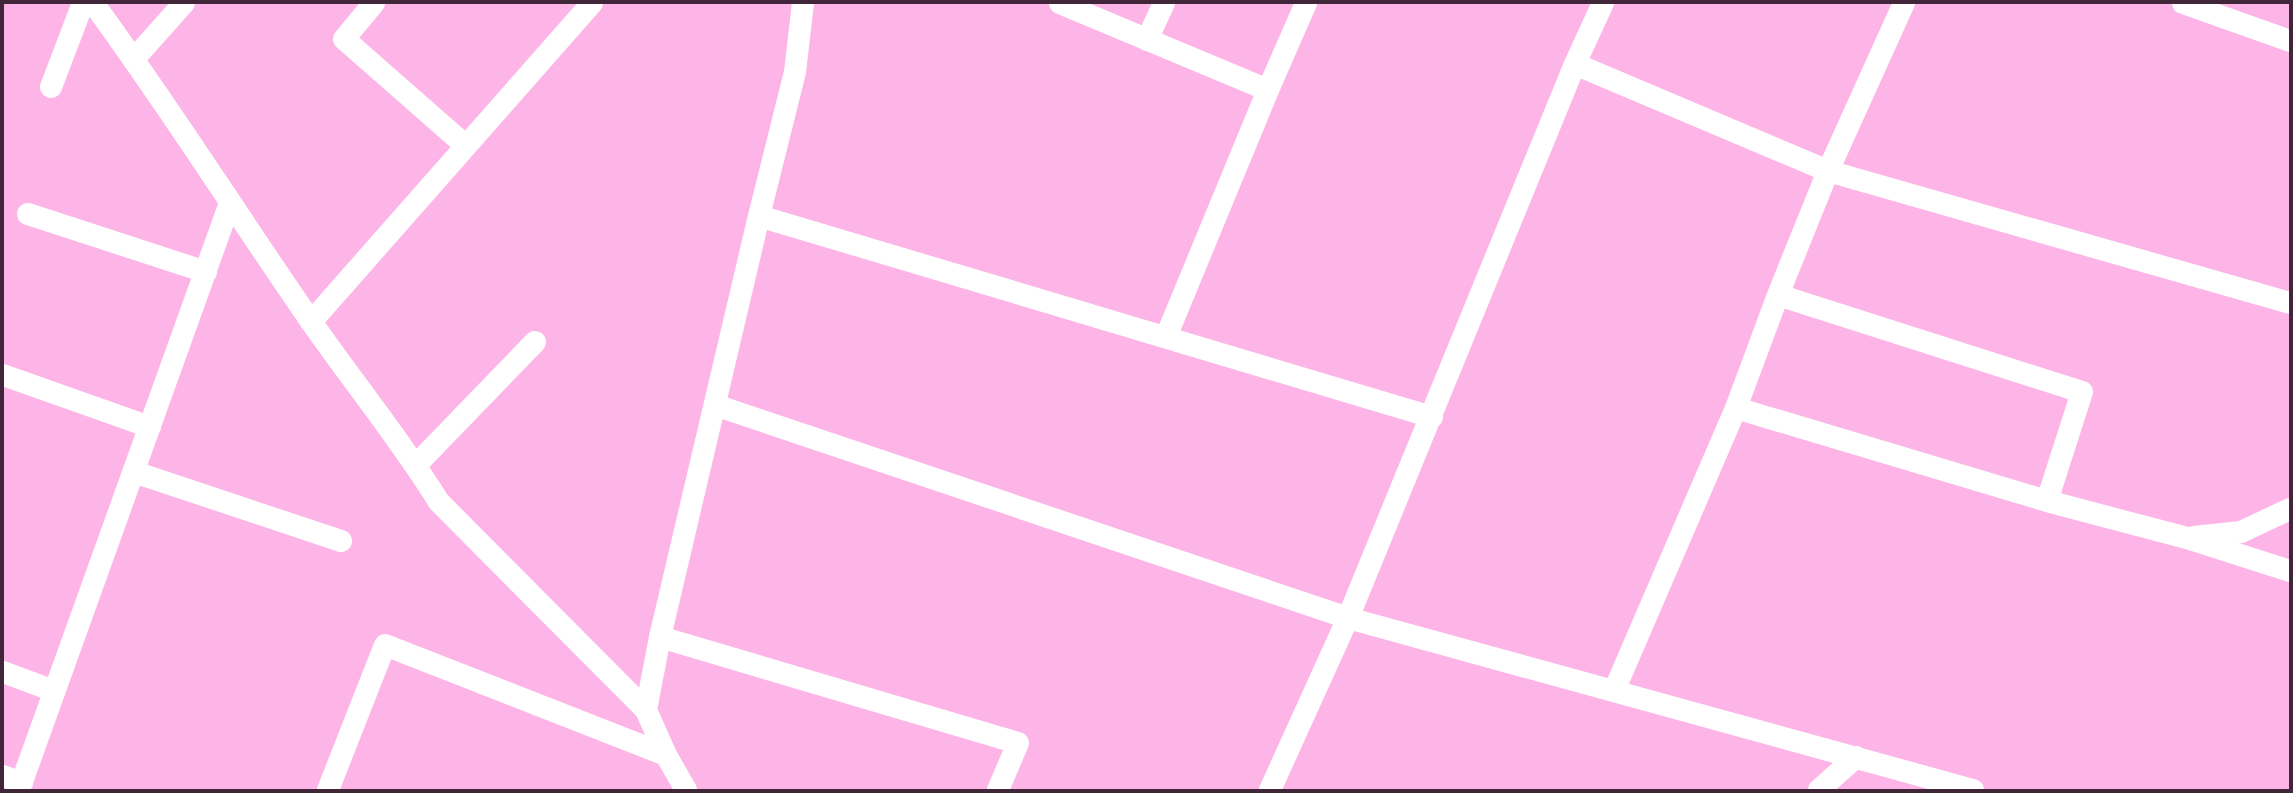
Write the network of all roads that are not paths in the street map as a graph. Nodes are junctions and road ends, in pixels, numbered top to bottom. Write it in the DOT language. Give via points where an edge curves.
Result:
graph roads {
  1 [pos="83,3"];
  2 [pos="93,3"];
  3 [pos="184,3"];
  4 [pos="374,3"];
  5 [pos="592,3"];
  6 [pos="803,3"];
  7 [pos="1060,3"];
  8 [pos="1164,3"];
  9 [pos="1306,3"];
  10 [pos="1603,3"];
  11 [pos="1904,3"];
  12 [pos="2182,3"];
  13 [pos="1148,40"];
  14 [pos="2290,41"];
  15 [pos="134,59"];
  16 [pos="1575,64"];
  17 [pos="51,87"];
  18 [pos="1268,90"];
  19 [pos="466,146"];
  20 [pos="1828,171"];
  21 [pos="230,203"];
  22 [pos="28,214"];
  23 [pos="759,216"];
  24 [pos="206,272"];
  25 [pos="1778,295"];
  26 [pos="2290,303"];
  27 [pos="311,322"];
  28 [pos="1166,337"];
  29 [pos="535,342"];
  30 [pos="3,375"];
  31 [pos="715,405"];
  32 [pos="1736,408"];
  33 [pos="1432,417"];
  34 [pos="150,427"];
  35 [pos="416,465"];
  36 [pos="134,472"];
  37 [pos="2048,501"];
  38 [pos="2290,509"];
  39 [pos="2187,538"];
  40 [pos="341,541"];
  41 [pos="2290,571"];
  42 [pos="1348,618"];
  43 [pos="660,636"];
  44 [pos="3,672"];
  45 [pos="54,691"];
  46 [pos="1614,691"];
  47 [pos="646,710"];
  48 [pos="666,754"];
  49 [pos="1856,758"];
  50 [pos="15,783"];
  51 [pos="328,790"];
  52 [pos="686,790"];
  53 [pos="998,790"];
  54 [pos="1270,790"];
  55 [pos="1819,790"];
  56 [pos="1973,790"];
  1 -- 17 [label="street"];
  2 -- 15 [label="street"];
  3 -- 15 [label="street"];
  4 -- 19 [label="street" via="344,39"];
  5 -- 19 [label="street"];
  6 -- 23 [label="street" via="795,72"];
  7 -- 13 [label="street"];
  8 -- 13 [label="street"];
  9 -- 18 [label="street"];
  10 -- 16 [label="street"];
  11 -- 20 [label="street"];
  12 -- 14 [label="street"];
  13 -- 18 [label="street"];
  15 -- 21 [label="street"];
  16 -- 20 [label="street"];
  16 -- 33 [label="street"];
  18 -- 28 [label="street"];
  19 -- 27 [label="street"];
  20 -- 25 [label="street"];
  20 -- 26 [label="street"];
  21 -- 24 [label="street"];
  21 -- 27 [label="street"];
  22 -- 24 [label="street"];
  23 -- 28 [label="street"];
  23 -- 31 [label="street"];
  24 -- 34 [label="street"];
  25 -- 32 [label="street"];
  25 -- 37 [label="street" via="2082,392"];
  27 -- 35 [label="street"];
  28 -- 33 [label="street"];
  29 -- 35 [label="street"];
  30 -- 34 [label="street"];
  31 -- 42 [label="street"];
  31 -- 43 [label="street"];
  32 -- 37 [label="street"];
  32 -- 46 [label="street"];
  33 -- 42 [label="street"];
  34 -- 36 [label="street"];
  35 -- 47 [label="street" via="439,502"];
  36 -- 40 [label="street"];
  36 -- 45 [label="street"];
  37 -- 39 [label="street"];
  38 -- 39 [label="street" via="2241,532"];
  39 -- 41 [label="street"];
  42 -- 46 [label="street"];
  42 -- 54 [label="street"];
  43 -- 47 [label="street"];
  43 -- 53 [label="street" via="1018,743"];
  44 -- 45 [label="street"];
  45 -- 50 [label="street"];
  46 -- 49 [label="street"];
  47 -- 48 [label="street"];
  48 -- 51 [label="street" via="385,645"];
  48 -- 52 [label="street"];
  49 -- 55 [label="street"];
  49 -- 56 [label="street"];
}
